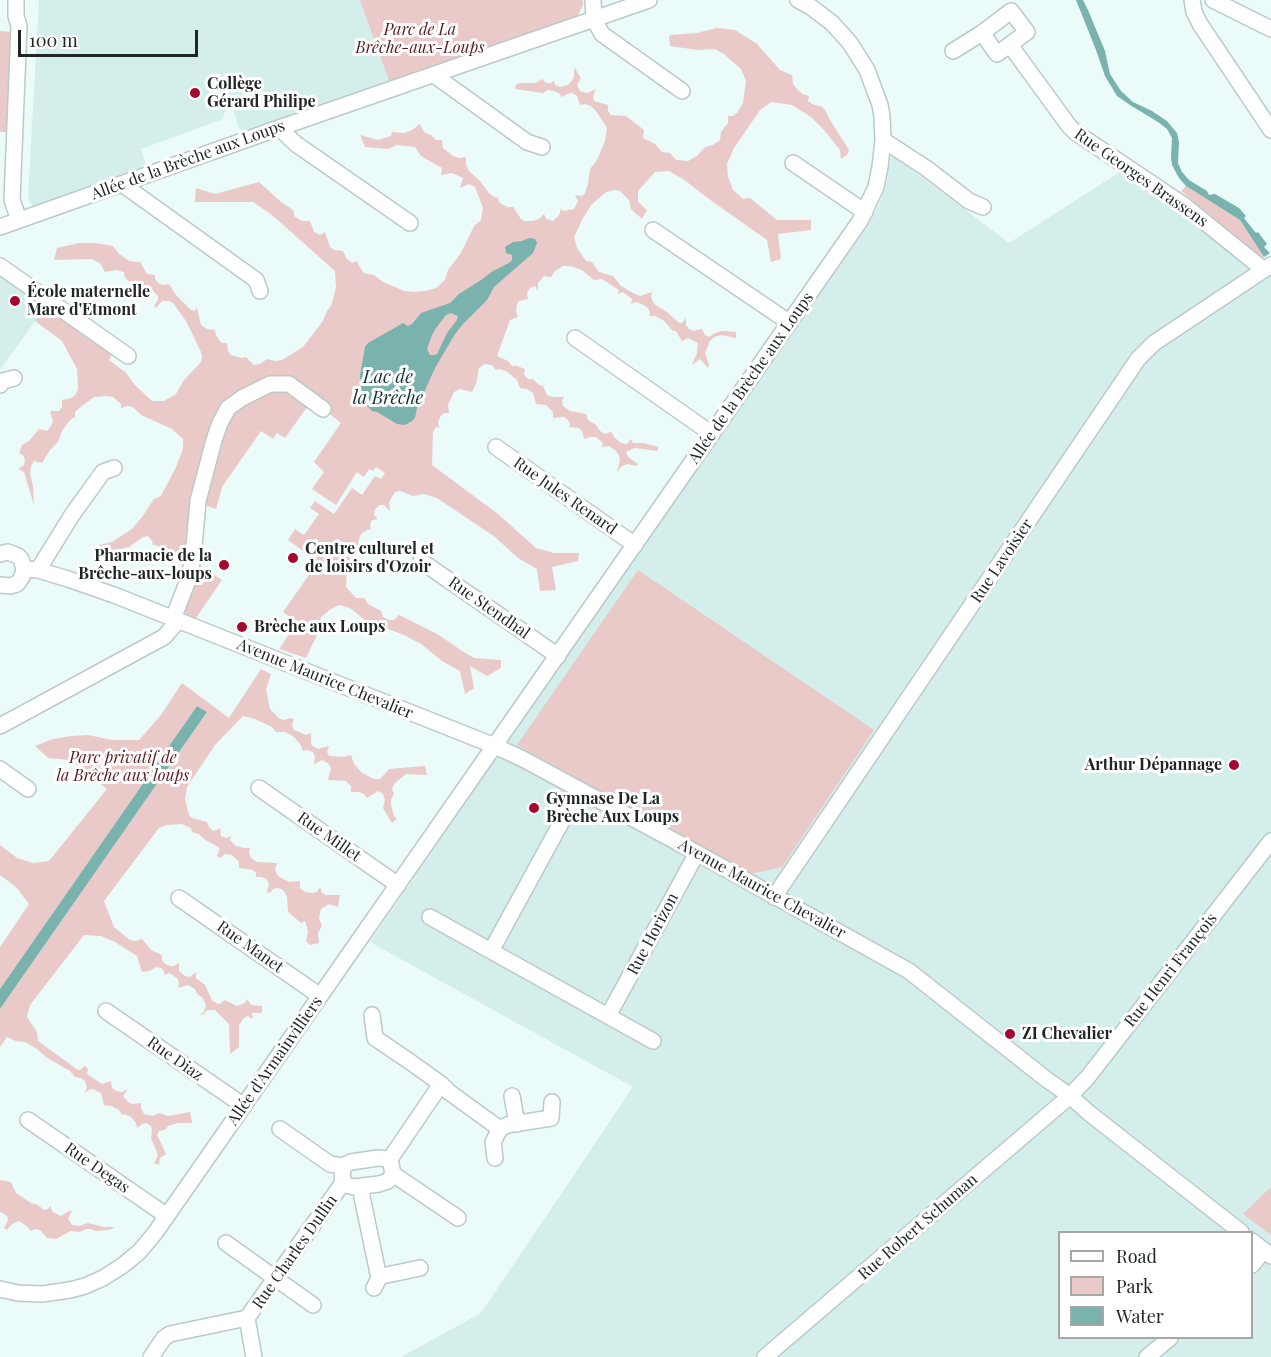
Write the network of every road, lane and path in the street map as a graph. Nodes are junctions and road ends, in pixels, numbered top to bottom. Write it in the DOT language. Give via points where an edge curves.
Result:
graph roads {
  1 [pos="16,0"];
  2 [pos="593,0"];
  3 [pos="649,0"];
  4 [pos="798,0"];
  5 [pos="1192,0"];
  6 [pos="1213,0"];
  7 [pos="594,19"];
  8 [pos="1271,29"];
  9 [pos="982,33"];
  10 [pos="1010,45"];
  11 [pos="953,51"];
  12 [pos="434,75"];
  13 [pos="682,91"];
  14 [pos="279,128"];
  15 [pos="1271,130"];
  16 [pos="883,141"];
  17 [pos="542,147"];
  18 [pos="793,163"];
  19 [pos="122,184"];
  20 [pos="983,207"];
  21 [pos="865,212"];
  22 [pos="19,220"];
  23 [pos="410,223"];
  24 [pos="0,227"];
  25 [pos="653,230"];
  26 [pos="0,267"];
  27 [pos="1267,267"];
  28 [pos="260,291"];
  29 [pos="790,323"];
  30 [pos="575,338"];
  31 [pos="128,356"];
  32 [pos="14,378"];
  33 [pos="0,386"];
  34 [pos="323,409"];
  35 [pos="712,434"];
  36 [pos="496,447"];
  37 [pos="114,468"];
  38 [pos="635,545"];
  39 [pos="1,551"];
  40 [pos="421,561"];
  41 [pos="31,569"];
  42 [pos="0,585"];
  43 [pos="175,620"];
  44 [pos="558,656"];
  45 [pos="0,726"];
  46 [pos="495,746"];
  47 [pos="0,770"];
  48 [pos="260,788"];
  49 [pos="28,789"];
  50 [pos="579,790"];
  51 [pos="1271,841"];
  52 [pos="697,853"];
  53 [pos="398,885"];
  54 [pos="774,897"];
  55 [pos="179,898"];
  56 [pos="430,917"];
  57 [pos="491,951"];
  58 [pos="320,996"];
  59 [pos="106,1011"];
  60 [pos="372,1015"];
  61 [pos="608,1016"];
  62 [pos="653,1041"];
  63 [pos="441,1084"];
  64 [pos="512,1096"];
  65 [pos="1070,1096"];
  66 [pos="552,1102"];
  67 [pos="244,1106"];
  68 [pos="28,1120"];
  69 [pos="517,1124"];
  70 [pos="280,1129"];
  71 [pos="500,1129"];
  72 [pos="495,1158"];
  73 [pos="343,1166"];
  74 [pos="391,1167"];
  75 [pos="342,1184"];
  76 [pos="362,1187"];
  77 [pos="166,1216"];
  78 [pos="458,1218"];
  79 [pos="1238,1231"];
  80 [pos="226,1242"];
  81 [pos="1253,1242"];
  82 [pos="1267,1253"];
  83 [pos="1253,1264"];
  84 [pos="420,1268"];
  85 [pos="276,1278"];
  86 [pos="0,1290"];
  87 [pos="313,1305"];
  88 [pos="248,1318"];
  89 [pos="1169,1339"];
  90 [pos="151,1357"];
  91 [pos="254,1357"];
  92 [pos="765,1357"];
  93 [pos="1147,1357"];
  1 -- 22 [label="street" via="19,26 12,200"];
  2 -- 7 [label="street"];
  3 -- 7 [label="street, Allée de la Brèche aux Loups"];
  4 -- 16 [label="street, Allée de la Brèche aux Loups" via="832,23 861,59 880,105"];
  5 -- 15 [label="street" via="1200,24"];
  6 -- 8 [label="street"];
  7 -- 12 [label="street, Allée de la Brèche aux Loups"];
  7 -- 13 [label="street" via="602,34"];
  9 -- 10 [label="street" via="997,54"];
  9 -- 10 [label="street" via="1011,11 1027,32"];
  9 -- 11 [label="street"];
  10 -- 27 [label="street, Rue Georges Brassens" via="1075,132"];
  12 -- 14 [label="street, Allée de la Brèche aux Loups"];
  12 -- 17 [label="street" via="527,142"];
  14 -- 19 [label="street, Allée de la Brèche aux Loups"];
  14 -- 23 [label="street"];
  16 -- 20 [label="street"];
  16 -- 21 [label="street, Allée de la Brèche aux Loups" via="876,187"];
  18 -- 21 [label="street"];
  19 -- 22 [label="street, Allée de la Brèche aux Loups"];
  19 -- 28 [label="street" via="256,280"];
  21 -- 29 [label="street, Allée de la Brèche aux Loups"];
  22 -- 24 [label="street, Allée de la Brèche aux Loups"];
  25 -- 29 [label="street"];
  26 -- 31 [label="street"];
  27 -- 54 [label="street, Rue Lavoisier" via="1154,343 1138,359"];
  29 -- 35 [label="street, Allée de la Brèche aux Loups"];
  30 -- 35 [label="street"];
  32 -- 33 [label="street"];
  34 -- 43 [label="street" via="288,384 270,384 228,408 217,432 198,501 189,580"];
  35 -- 38 [label="street, Allée de la Brèche aux Loups"];
  36 -- 38 [label="street, Rue Jules Renard"];
  37 -- 41 [label="street" via="103,472"];
  38 -- 44 [label="street, Allée de la Brèche aux Loups"];
  39 -- 41 [label="street" via="18,556"];
  40 -- 44 [label="street, Rue Stendhal"];
  41 -- 42 [label="street" via="17,584"];
  41 -- 43 [label="street, Avenue Maurice Chevalier"];
  43 -- 45 [label="street" via="164,637"];
  43 -- 46 [label="street, Avenue Maurice Chevalier"];
  44 -- 46 [label="street, Allée de la Brèche aux Loups"];
  46 -- 50 [label="street, Avenue Maurice Chevalier"];
  46 -- 53 [label="street, Allée d'Armainvilliers"];
  47 -- 49 [label="street"];
  48 -- 53 [label="street, Rue Millet"];
  50 -- 52 [label="street, Avenue Maurice Chevalier"];
  50 -- 57 [label="street"];
  51 -- 65 [label="street, Rue Henri François"];
  52 -- 54 [label="street, Avenue Maurice Chevalier"];
  52 -- 61 [label="street, Rue Horizon"];
  53 -- 58 [label="street, Allée d'Armainvilliers"];
  54 -- 65 [label="street, Avenue Maurice Chevalier" via="909,971"];
  55 -- 58 [label="street, Rue Manet"];
  56 -- 57 [label="street"];
  57 -- 61 [label="street"];
  58 -- 67 [label="street, Allée d'Armainvilliers"];
  59 -- 67 [label="street, Rue Diaz"];
  60 -- 63 [label="street" via="375,1038"];
  61 -- 62 [label="street"];
  63 -- 71 [label="street"];
  63 -- 74 [label="street"];
  64 -- 69 [label="street"];
  65 -- 79 [label="street, Avenue Maurice Chevalier"];
  65 -- 92 [label="street, Rue Robert Schuman"];
  66 -- 69 [label="street" via="551,1118"];
  67 -- 77 [label="street, Allée d'Armainvilliers"];
  68 -- 77 [label="street, Rue Degas"];
  69 -- 71 [label="street"];
  70 -- 73 [label="street" via="330,1164"];
  71 -- 72 [label="street" via="493,1142"];
  73 -- 74 [label="street" via="378,1158"];
  73 -- 75 [label="street, Rue Charles Dullin"];
  74 -- 76 [label="street, Rue Charles Dullin" via="388,1181"];
  74 -- 78 [label="street"];
  75 -- 76 [label="street, Rue Charles Dullin"];
  75 -- 85 [label="street, Rue Charles Dullin"];
  76 -- 84 [label="street" via="376,1283"];
  77 -- 86 [label="street, Allée d'Armainvilliers" via="135,1256 85,1286 42,1294"];
  80 -- 85 [label="street"];
  81 -- 82 [label="street"];
  82 -- 83 [label="street"];
  85 -- 87 [label="street"];
  85 -- 88 [label="street, Rue Charles Dullin"];
  88 -- 90 [label="street, Rue Charles Dullin" via="170,1334"];
  88 -- 91 [label="street"];
  89 -- 93 [label="street"];
}
